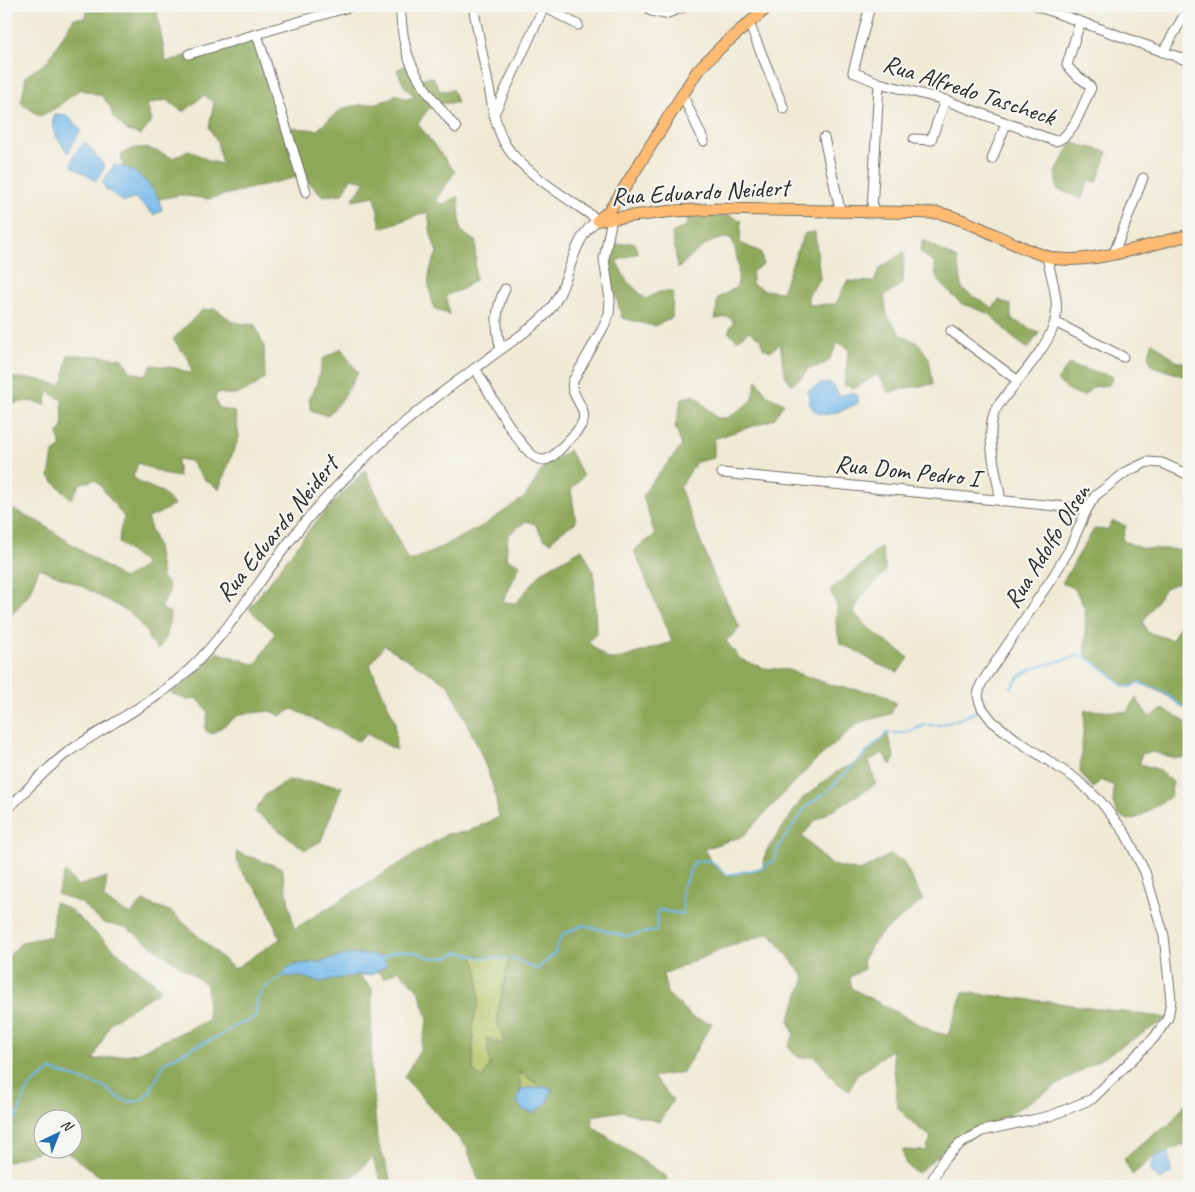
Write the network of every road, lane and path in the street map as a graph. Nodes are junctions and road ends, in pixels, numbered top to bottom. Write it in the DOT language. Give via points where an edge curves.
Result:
graph roads {
  1 [pos="352,6"];
  2 [pos="400,6"];
  3 [pos="472,6"];
  4 [pos="686,6"];
  5 [pos="769,6"];
  6 [pos="870,6"];
  7 [pos="1037,6"];
  8 [pos="544,7"];
  9 [pos="1189,7"];
  10 [pos="651,11"];
  11 [pos="1080,22"];
  12 [pos="749,23"];
  13 [pos="578,25"];
  14 [pos="257,34"];
  15 [pos="1163,52"];
  16 [pos="190,54"];
  17 [pos="1189,61"];
  18 [pos="879,83"];
  19 [pos="682,94"];
  20 [pos="945,100"];
  21 [pos="784,109"];
  22 [pos="494,114"];
  23 [pos="1006,124"];
  24 [pos="456,128"];
  25 [pos="824,138"];
  26 [pos="914,139"];
  27 [pos="704,142"];
  28 [pos="992,159"];
  29 [pos="1142,178"];
  30 [pos="306,192"];
  31 [pos="840,210"];
  32 [pos="872,211"];
  33 [pos="612,218"];
  34 [pos="598,220"];
  35 [pos="1189,236"];
  36 [pos="1114,253"];
  37 [pos="1047,257"];
  38 [pos="505,289"];
  39 [pos="1055,322"];
  40 [pos="951,331"];
  41 [pos="501,349"];
  42 [pos="1123,357"];
  43 [pos="475,368"];
  44 [pos="1017,380"];
  45 [pos="722,473"];
  46 [pos="1189,475"];
  47 [pos="1001,501"];
  48 [pos="1088,509"];
  49 [pos="6,811"];
  50 [pos="929,1186"];
  1 -- 14 [label="street"];
  2 -- 24 [label="street" via="410,62"];
  3 -- 22 [label="street"];
  4 -- 10 [label="street" via="665,14"];
  5 -- 12 [label="main road"];
  6 -- 18 [label="street, Rua Alfredo Tascheck" via="853,72"];
  7 -- 11 [label="street"];
  8 -- 13 [label="street"];
  8 -- 22 [label="street"];
  9 -- 15 [label="street"];
  11 -- 15 [label="street"];
  11 -- 23 [label="street, Rua Alfredo Tascheck" via="1067,66 1072,74 1091,88 1067,135 1055,141"];
  12 -- 19 [label="main road" via="703,64"];
  12 -- 21 [label="street"];
  14 -- 16 [label="street"];
  14 -- 30 [label="street"];
  15 -- 17 [label="street"];
  18 -- 20 [label="street, Rua Alfredo Tascheck"];
  18 -- 32 [label="street"];
  19 -- 27 [label="street"];
  19 -- 34 [label="main road" via="618,198"];
  20 -- 23 [label="street, Rua Alfredo Tascheck"];
  20 -- 26 [label="street" via="931,140"];
  22 -- 34 [label="street" via="502,138 513,155"];
  23 -- 28 [label="street"];
  25 -- 31 [label="street"];
  29 -- 36 [label="street"];
  31 -- 32 [label="main road, Rua Eduardo Neidert"];
  31 -- 33 [label="main road, Rua Eduardo Neidert" via="699,209"];
  32 -- 37 [label="main road, Rua Eduardo Neidert" via="947,215"];
  33 -- 34 [label="main road, Rua Eduardo Neidert"];
  33 -- 43 [label="street" via="604,259 609,314 572,385 583,410 580,427 560,449 543,461 530,454"];
  34 -- 41 [label="street, Rua Eduardo Neidert" via="581,238 564,288 554,304 542,319"];
  35 -- 36 [label="main road, Rua Eduardo Neidert"];
  36 -- 37 [label="main road, Rua Eduardo Neidert" via="1071,260"];
  37 -- 39 [label="street" via="1056,306"];
  38 -- 41 [label="street" via="496,323"];
  39 -- 42 [label="street"];
  39 -- 44 [label="street" via="1048,338"];
  40 -- 44 [label="street"];
  41 -- 43 [label="street, Rua Eduardo Neidert"];
  43 -- 49 [label="street, Rua Eduardo Neidert" via="363,460 305,522 223,632 192,667 161,692 55,763"];
  44 -- 47 [label="street" via="992,419 992,448"];
  45 -- 47 [label="street, Rua Dom Pedro I"];
  46 -- 48 [label="street, Rua Adolfo Olsen" via="1162,463 1140,464 1101,490"];
  47 -- 48 [label="street, Rua Dom Pedro I"];
  48 -- 50 [label="street, Rua Adolfo Olsen" via="1069,550 978,689 978,695 982,708 993,722 1076,779 1101,802 1125,833 1145,872 1164,936 1171,1000 1168,1018 1154,1038 1092,1099 1050,1116 982,1131 960,1144 943,1160"];
}
